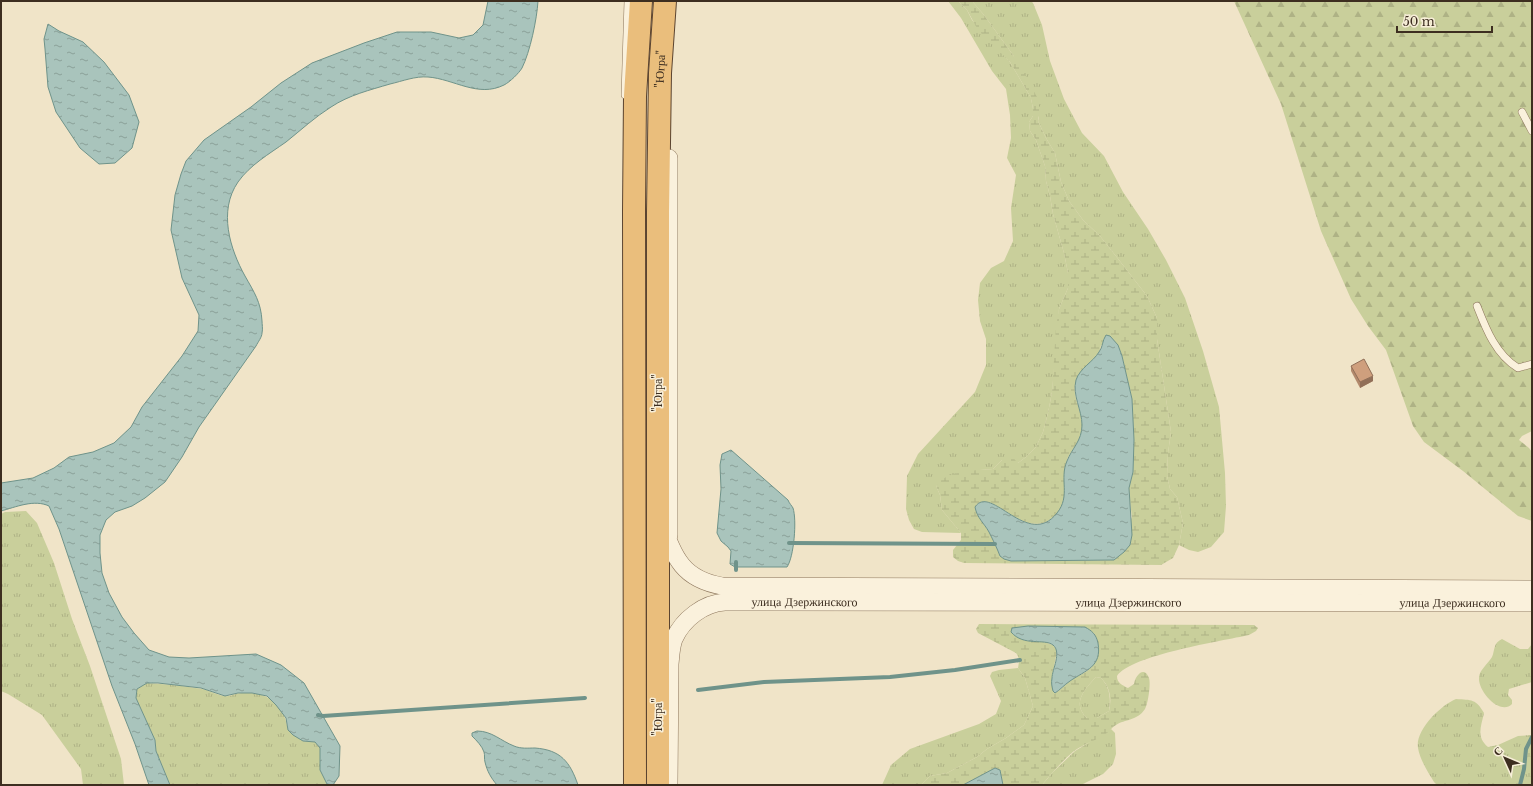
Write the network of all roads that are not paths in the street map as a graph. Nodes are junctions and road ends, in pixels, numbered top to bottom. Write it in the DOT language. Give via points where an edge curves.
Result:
graph roads {
  1 [pos="628,1"];
  2 [pos="640,1"];
  3 [pos="665,1"];
  4 [pos="661,57"];
  5 [pos="624,103"];
  6 [pos="1522,112"];
  7 [pos="1532,130"];
  8 [pos="1477,306"];
  9 [pos="1532,364"];
  10 [pos="627,428"];
  11 [pos="659,514"];
  12 [pos="636,535"];
  13 [pos="670,546"];
  14 [pos="1532,589"];
  15 [pos="726,594"];
  16 [pos="1532,603"];
  17 [pos="674,639"];
  18 [pos="658,676"];
  19 [pos="635,785"];
  20 [pos="658,785"];
  21 [pos="670,785"];
  1 -- 5 [label="lane"];
  2 -- 12 [label="highway, \"Югра\"" via="635,96"];
  3 -- 4 [label="highway, \"Югра\""];
  4 -- 11 [label="highway, \"Югра\"" via="658,212"];
  4 -- 13 [label="street" via="669,149"];
  6 -- 7 [label="lane"];
  8 -- 9 [label="lane" via="1486,330 1511,364 1518,368"];
  10 -- 12 [label="lane"];
  11 -- 13 [label="street"];
  11 -- 18 [label="highway, \"Югра\""];
  12 -- 19 [label="highway, \"Югра\""];
  13 -- 15 [label="street" via="676,558 695,577 712,584"];
  14 -- 15 [label="street, улица Дзержинского"];
  15 -- 16 [label="street, улица Дзержинского"];
  15 -- 17 [label="street" via="699,610 684,624"];
  17 -- 18 [label="street"];
  17 -- 21 [label="street" via="670,664"];
  18 -- 20 [label="highway, \"Югра\""];
}
